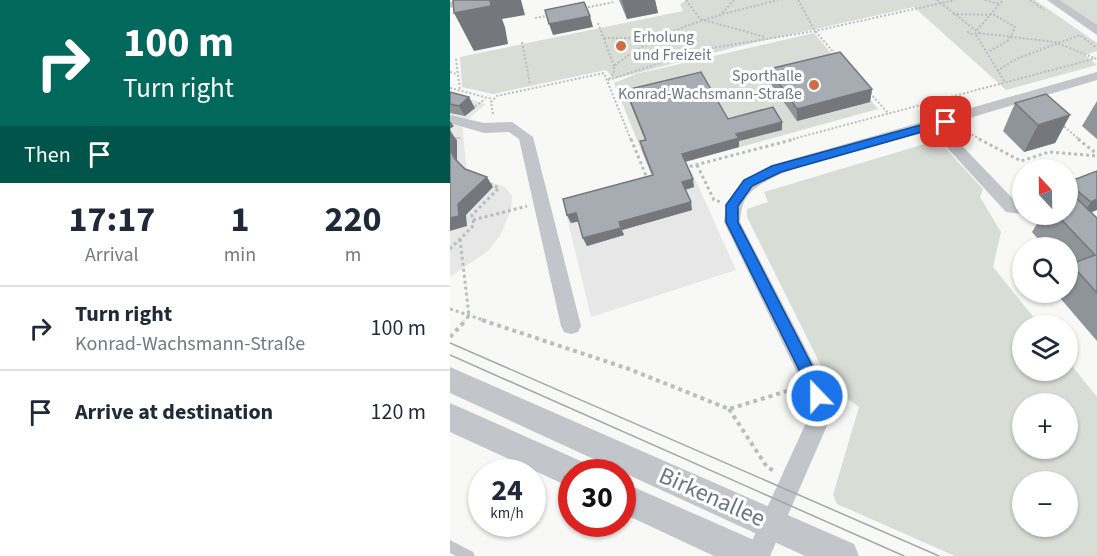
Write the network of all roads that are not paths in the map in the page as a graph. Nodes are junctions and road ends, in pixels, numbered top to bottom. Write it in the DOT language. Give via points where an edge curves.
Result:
graph roads {
  1 [pos="477,0"];
  2 [pos="1053,0"];
  3 [pos="450,5"];
  4 [pos="1097,31"];
  5 [pos="1097,76"];
  6 [pos="452,119"];
  7 [pos="940,123"];
  8 [pos="1012,208"];
  9 [pos="571,326"];
  10 [pos="450,380"];
  11 [pos="450,417"];
  12 [pos="558,467"];
  13 [pos="636,503"];
  14 [pos="774,524"];
  15 [pos="450,546"];
  16 [pos="469,556"];
  17 [pos="751,556"];
  18 [pos="757,556"];
  19 [pos="842,556"];
  1 -- 3 [label="street"];
  2 -- 4 [label="street"];
  5 -- 7 [label="street"];
  6 -- 9 [label="street" via="484,128 512,127 526,137"];
  7 -- 8 [label="street"];
  7 -- 14 [label="street" via="777,169 748,183 732,205 732,222 812,381 822,412"];
  10 -- 14 [label="street, Birkenallee"];
  11 -- 12 [label="street"];
  13 -- 17 [label="street, Birkenallee"];
  14 -- 18 [label="street"];
  14 -- 19 [label="street, Birkenallee"];
  15 -- 16 [label="lane"];
}
